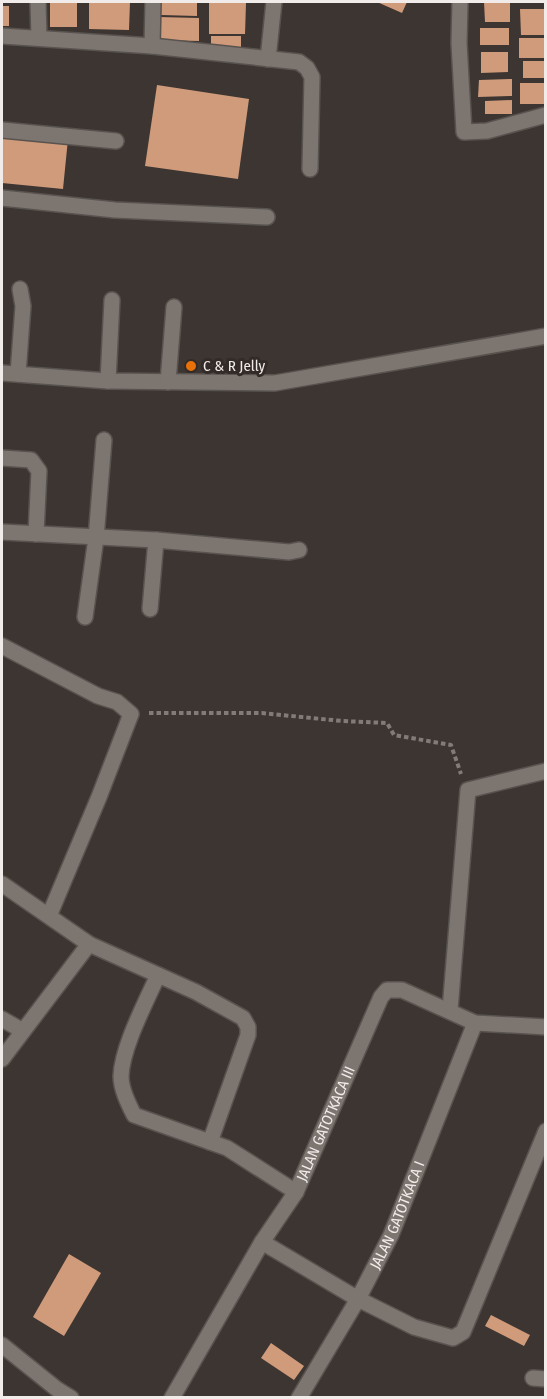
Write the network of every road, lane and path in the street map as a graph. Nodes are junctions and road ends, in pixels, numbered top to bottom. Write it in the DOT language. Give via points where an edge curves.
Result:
graph roads {
  1 [pos="38,2"];
  2 [pos="153,2"];
  3 [pos="274,2"];
  4 [pos="460,2"];
  5 [pos="2,36"];
  6 [pos="39,38"];
  7 [pos="153,46"];
  8 [pos="268,59"];
  9 [pos="546,115"];
  10 [pos="2,130"];
  11 [pos="116,141"];
  12 [pos="310,169"];
  13 [pos="2,198"];
  14 [pos="267,217"];
  15 [pos="20,289"];
  16 [pos="112,300"];
  17 [pos="174,307"];
  18 [pos="546,336"];
  19 [pos="2,373"];
  20 [pos="18,374"];
  21 [pos="108,381"];
  22 [pos="168,382"];
  23 [pos="104,440"];
  24 [pos="2,458"];
  25 [pos="2,532"];
  26 [pos="36,534"];
  27 [pos="96,538"];
  28 [pos="156,540"];
  29 [pos="299,550"];
  30 [pos="150,609"];
  31 [pos="86,617"];
  32 [pos="2,646"];
  33 [pos="130,714"];
  34 [pos="546,771"];
  35 [pos="468,790"];
  36 [pos="2,884"];
  37 [pos="49,916"];
  38 [pos="89,944"];
  39 [pos="158,975"];
  40 [pos="450,1010"];
  41 [pos="2,1019"];
  42 [pos="476,1023"];
  43 [pos="546,1027"];
  44 [pos="23,1031"];
  45 [pos="2,1059"];
  46 [pos="546,1131"];
  47 [pos="210,1142"];
  48 [pos="296,1192"];
  49 [pos="262,1242"];
  50 [pos="357,1299"];
  51 [pos="2,1345"];
  52 [pos="61,1395"];
  53 [pos="172,1398"];
  54 [pos="299,1398"];
  1 -- 6 [label="street"];
  2 -- 7 [label="street"];
  3 -- 8 [label="street"];
  4 -- 9 [label="street" via="464,132 487,131"];
  5 -- 6 [label="street"];
  6 -- 7 [label="street"];
  7 -- 8 [label="street"];
  8 -- 12 [label="street" via="299,62 312,77"];
  10 -- 11 [label="street"];
  13 -- 14 [label="street" via="116,210"];
  15 -- 20 [label="street" via="23,306"];
  16 -- 21 [label="street"];
  17 -- 22 [label="street"];
  18 -- 22 [label="street" via="275,383"];
  19 -- 20 [label="street"];
  20 -- 21 [label="street"];
  21 -- 22 [label="street"];
  23 -- 27 [label="street"];
  24 -- 26 [label="street" via="31,460 39,471"];
  25 -- 26 [label="street"];
  26 -- 27 [label="street"];
  27 -- 28 [label="street"];
  27 -- 31 [label="street"];
  28 -- 29 [label="street"];
  28 -- 30 [label="street"];
  32 -- 33 [label="street" via="117,702"];
  33 -- 35 [label="path" via="218,711 387,723 394,735 451,745"];
  33 -- 37 [label="street"];
  34 -- 35 [label="street"];
  35 -- 40 [label="street"];
  36 -- 37 [label="street"];
  37 -- 38 [label="street"];
  38 -- 39 [label="street"];
  38 -- 44 [label="street"];
  39 -- 47 [label="street" via="243,1018 248,1027"];
  39 -- 47 [label="street" via="126,1052 121,1076 126,1097 134,1115"];
  40 -- 42 [label="street, JALAN GATOTKACA III"];
  40 -- 48 [label="street, JALAN GATOTKACA III" via="402,990 387,990 381,996"];
  41 -- 44 [label="street"];
  42 -- 43 [label="street, JALAN GATOTKACA III"];
  42 -- 50 [label="street, JALAN GATOTKACA I" via="391,1234"];
  44 -- 45 [label="street"];
  46 -- 50 [label="street" via="463,1332 453,1338 414,1326"];
  47 -- 48 [label="street" via="227,1148"];
  48 -- 49 [label="street, JALAN GATOTKACA III"];
  49 -- 50 [label="street"];
  49 -- 53 [label="street, JALAN GATOTKACA III"];
  50 -- 54 [label="street, JALAN GATOTKACA I"];
  51 -- 52 [label="street"];
}
